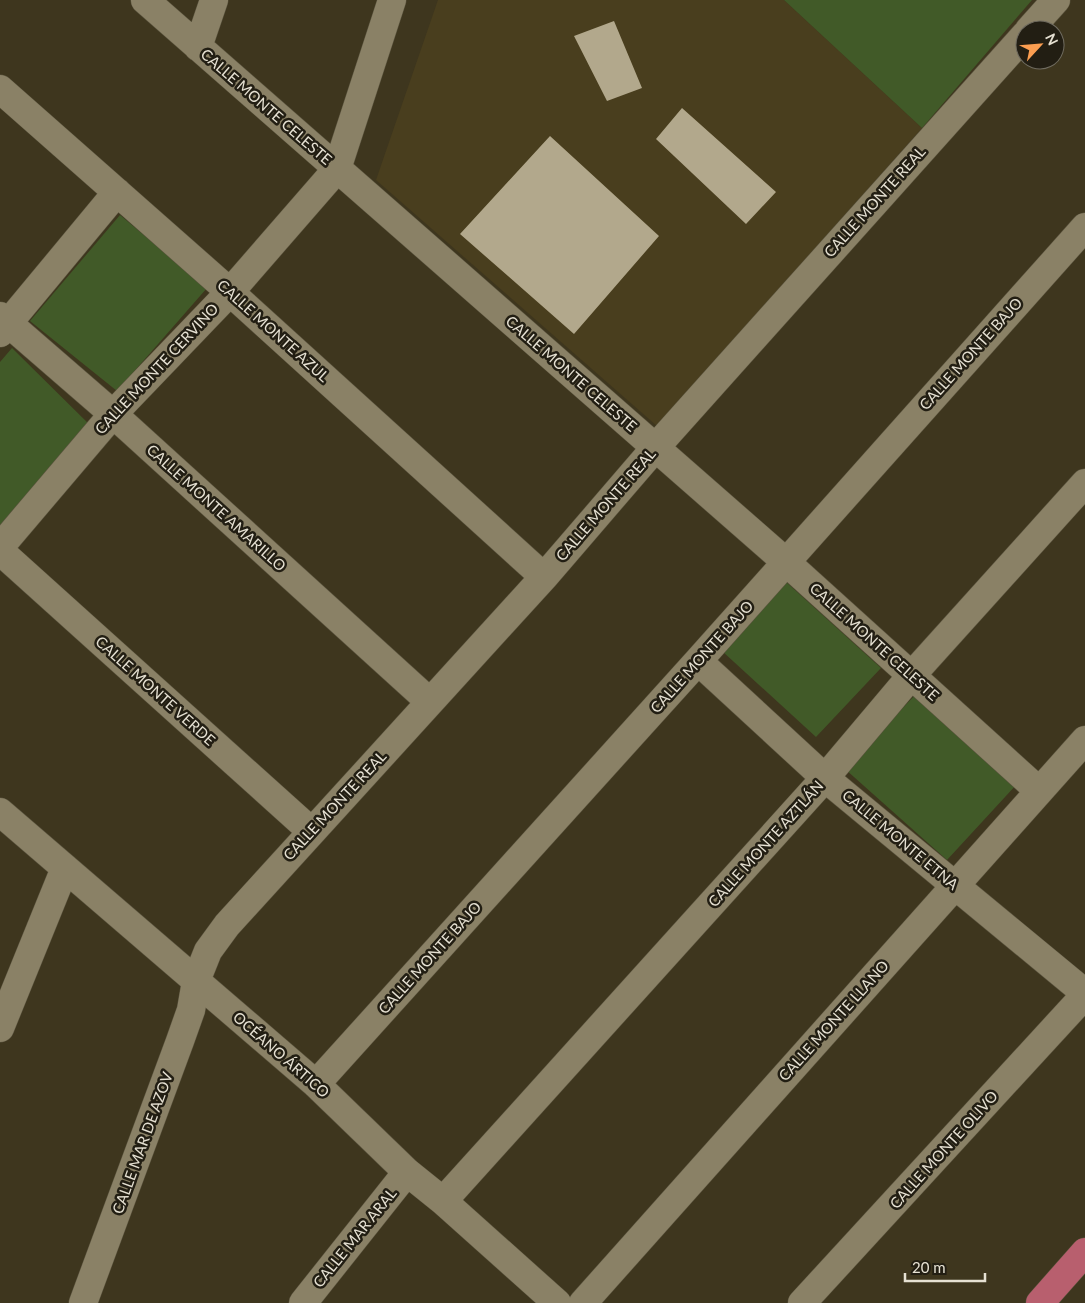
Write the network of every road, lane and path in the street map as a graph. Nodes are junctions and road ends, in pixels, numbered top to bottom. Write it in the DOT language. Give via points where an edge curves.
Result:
graph roads {
  1 [pos="145,0"];
  2 [pos="214,0"];
  3 [pos="392,0"];
  4 [pos="1056,0"];
  5 [pos="1038,20"];
  6 [pos="1015,46"];
  7 [pos="198,47"];
  8 [pos="0,89"];
  9 [pos="337,169"];
  10 [pos="117,192"];
  11 [pos="1085,227"];
  12 [pos="230,292"];
  13 [pos="3,324"];
  14 [pos="113,414"];
  15 [pos="655,448"];
  16 [pos="1085,483"];
  17 [pos="0,549"];
  18 [pos="786,562"];
  19 [pos="544,577"];
  20 [pos="698,661"];
  21 [pos="912,676"];
  22 [pos="430,702"];
  23 [pos="1085,740"];
  24 [pos="825,778"];
  25 [pos="1038,790"];
  26 [pos="0,812"];
  27 [pos="311,831"];
  28 [pos="65,868"];
  29 [pos="955,886"];
  30 [pos="196,980"];
  31 [pos="1085,994"];
  32 [pos="0,1028"];
  33 [pos="316,1084"];
  34 [pos="407,1172"];
  35 [pos="443,1201"];
  36 [pos="1085,1252"];
  37 [pos="543,1298"];
  38 [pos="83,1303"];
  39 [pos="303,1303"];
  40 [pos="583,1303"];
  41 [pos="802,1303"];
  42 [pos="1040,1303"];
  1 -- 7 [label="street, CALLE MONTE CELESTE"];
  2 -- 7 [label="street"];
  3 -- 9 [label="street, CALLE MONTE CERVINO"];
  4 -- 5 [label="street"];
  6 -- 15 [label="street, CALLE MONTE REAL"];
  7 -- 9 [label="street, CALLE MONTE CELESTE"];
  8 -- 10 [label="street, CALLE MONTE AZUL"];
  9 -- 12 [label="street, CALLE MONTE CERVINO"];
  9 -- 15 [label="street, CALLE MONTE CELESTE"];
  10 -- 12 [label="street, CALLE MONTE AZUL"];
  10 -- 13 [label="street"];
  11 -- 18 [label="street, CALLE MONTE BAJO"];
  12 -- 14 [label="street, CALLE MONTE CERVINO"];
  12 -- 19 [label="street, CALLE MONTE AZUL"];
  13 -- 14 [label="street, CALLE MONTE AMARILLO"];
  14 -- 17 [label="street, CALLE MONTE CERVINO"];
  14 -- 22 [label="street, CALLE MONTE AMARILLO"];
  15 -- 18 [label="street, CALLE MONTE CELESTE"];
  15 -- 19 [label="street, CALLE MONTE REAL"];
  16 -- 21 [label="street, CALLE MONTE AZTLÁN"];
  17 -- 27 [label="street, CALLE MONTE VERDE"];
  18 -- 20 [label="street, CALLE MONTE BAJO"];
  18 -- 21 [label="street, CALLE MONTE CELESTE"];
  19 -- 22 [label="street, CALLE MONTE REAL"];
  20 -- 24 [label="street, CALLE MONTE ETNA"];
  20 -- 33 [label="street, CALLE MONTE BAJO"];
  21 -- 24 [label="street, CALLE MONTE AZTLÁN"];
  21 -- 25 [label="street, CALLE MONTE CELESTE"];
  22 -- 27 [label="street, CALLE MONTE REAL"];
  23 -- 25 [label="street, CALLE MONTE LLANO"];
  24 -- 29 [label="street, CALLE MONTE ETNA"];
  24 -- 35 [label="street, CALLE MONTE AZTLÁN"];
  25 -- 29 [label="street, CALLE MONTE LLANO"];
  26 -- 28 [label="street, OCÉANO ÁRTICO"];
  27 -- 30 [label="street, CALLE MONTE REAL" via="227,925 208,951"];
  28 -- 30 [label="street, OCÉANO ÁRTICO"];
  28 -- 32 [label="street"];
  29 -- 31 [label="street, CALLE MONTE ETNA"];
  29 -- 40 [label="street, CALLE MONTE LLANO"];
  30 -- 33 [label="street, OCÉANO ÁRTICO"];
  30 -- 38 [label="street, CALLE MAR DE AZOV" via="191,1010 180,1042"];
  31 -- 41 [label="street, CALLE MONTE OLIVO"];
  33 -- 34 [label="street, OCÉANO ÁRTICO"];
  34 -- 35 [label="street, OCÉANO ÁRTICO"];
  34 -- 39 [label="street, CALLE MAR ARAL"];
  35 -- 37 [label="street, OCÉANO ÁRTICO"];
  36 -- 42 [label="main road"];
}
